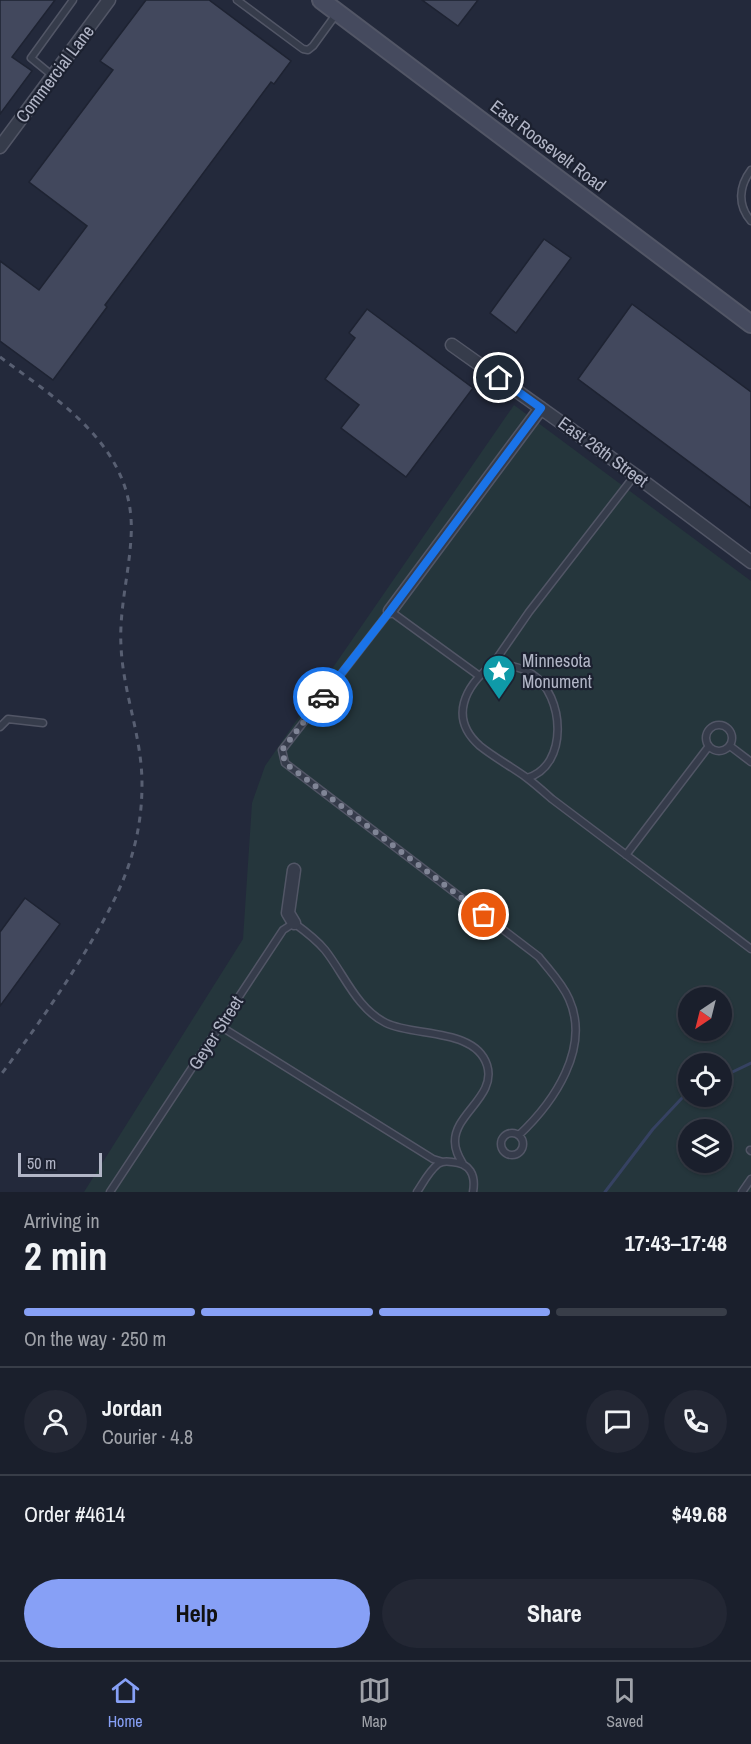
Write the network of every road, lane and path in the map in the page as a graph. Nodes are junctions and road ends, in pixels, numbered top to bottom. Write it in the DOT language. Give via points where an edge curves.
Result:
graph roads {
  1 [pos="73,0"];
  2 [pos="109,0"];
  3 [pos="237,0"];
  4 [pos="321,0"];
  5 [pos="338,13"];
  6 [pos="53,76"];
  7 [pos="0,147"];
  8 [pos="751,170"];
  9 [pos="751,221"];
  10 [pos="751,324"];
  11 [pos="452,345"];
  12 [pos="541,408"];
  13 [pos="635,475"];
  14 [pos="751,562"];
  15 [pos="390,611"];
  16 [pos="493,664"];
  17 [pos="478,675"];
  18 [pos="43,723"];
  19 [pos="0,727"];
  20 [pos="708,746"];
  21 [pos="730,746"];
  22 [pos="751,762"];
  23 [pos="527,778"];
  24 [pos="626,855"];
  25 [pos="294,870"];
  26 [pos="294,923"];
  27 [pos="751,949"];
  28 [pos="220,1026"];
  29 [pos="519,1135"];
  30 [pos="443,1162"];
  31 [pos="463,1164"];
  32 [pos="751,1179"];
  33 [pos="110,1192"];
  34 [pos="417,1192"];
  35 [pos="473,1192"];
  36 [pos="742,1192"];
  1 -- 6 [label="lane" via="31,58"];
  2 -- 6 [label="street, Commercial Lane"];
  3 -- 5 [label="lane" via="308,50"];
  4 -- 5 [label="main road, East Roosevelt Road"];
  5 -- 10 [label="main road, East Roosevelt Road"];
  6 -- 7 [label="street, Commercial Lane"];
  8 -- 9 [label="lane" via="745,177 740,198"];
  11 -- 12 [label="street, East 26th Street"];
  12 -- 13 [label="street, East 26th Street"];
  12 -- 15 [label="street"];
  13 -- 14 [label="street, East 26th Street"];
  13 -- 16 [label="lane"];
  15 -- 17 [label="lane"];
  15 -- 29 [label="lane" via="282,750 285,763 539,957 569,999 574,1020 573,1046 565,1075 548,1104"];
  16 -- 17 [label="lane"];
  16 -- 23 [label="lane" via="516,666 534,675 545,686 556,708 555,750 533,777"];
  17 -- 23 [label="lane" via="462,706 470,733 479,744"];
  18 -- 19 [label="lane" via="8,719"];
  20 -- 21 [label="lane" via="719,752"];
  20 -- 21 [label="lane" via="709,730 721,726 731,733"];
  20 -- 24 [label="lane"];
  21 -- 22 [label="lane"];
  23 -- 24 [label="lane"];
  24 -- 27 [label="lane"];
  25 -- 26 [label="street" via="288,913"];
  26 -- 28 [label="lane, Geyer Street" via="282,930"];
  26 -- 31 [label="lane" via="324,948 361,1002 380,1019 398,1027 462,1041 480,1052 488,1076 484,1090 456,1135 457,1152"];
  28 -- 30 [label="lane"];
  28 -- 33 [label="lane, Geyer Street"];
  30 -- 31 [label="lane"];
  30 -- 34 [label="lane"];
  31 -- 35 [label="lane" via="474,1176"];
  32 -- 36 [label="lane"];
}
